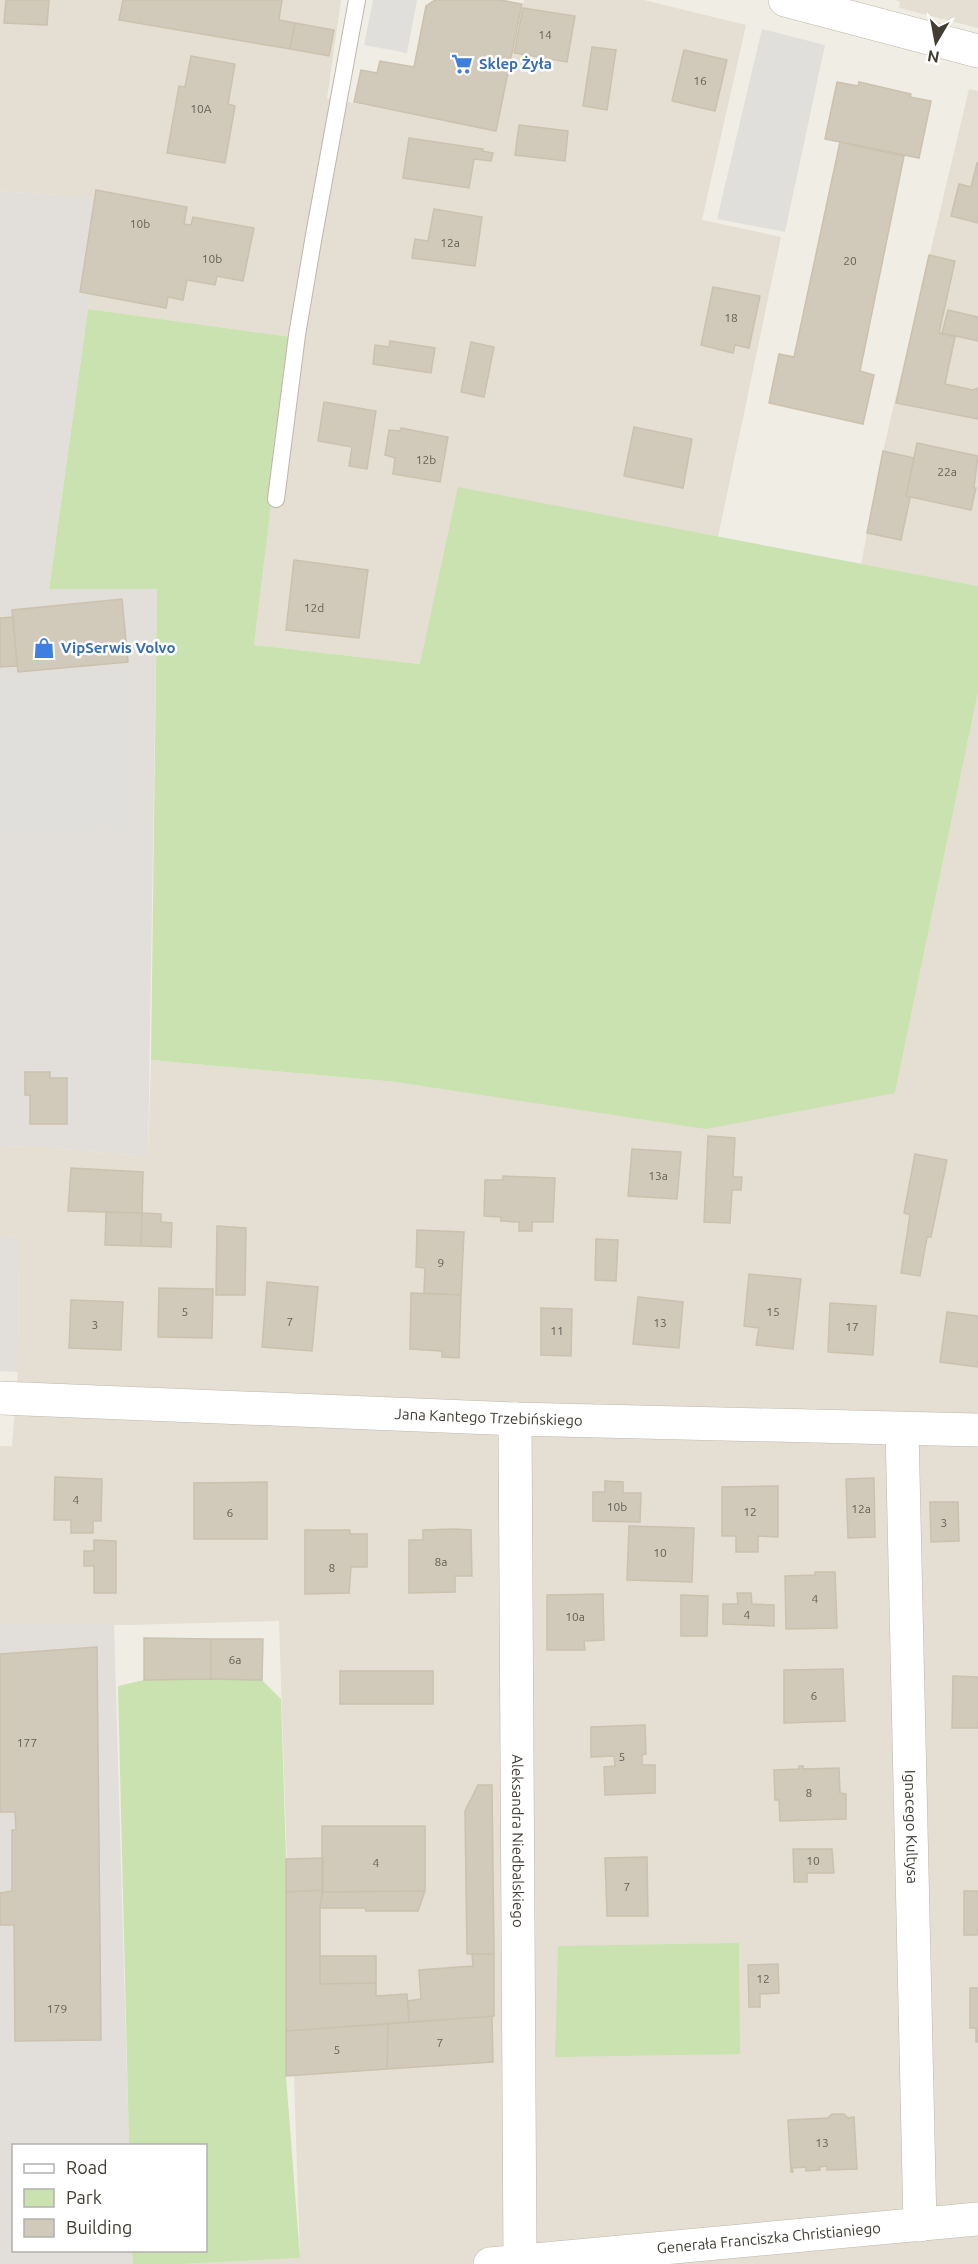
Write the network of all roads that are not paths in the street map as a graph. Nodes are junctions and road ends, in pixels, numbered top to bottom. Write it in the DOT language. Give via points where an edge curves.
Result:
graph roads {
  1 [pos="357,0"];
  2 [pos="785,0"];
  3 [pos="978,51"];
  4 [pos="276,499"];
  5 [pos="0,1398"];
  6 [pos="515,1419"];
  7 [pos="902,1429"];
  8 [pos="978,1430"];
  9 [pos="978,2219"];
  10 [pos="920,2224"];
  11 [pos="505,2262"];
  1 -- 4 [label="lane" via="297,335"];
  2 -- 3 [label="street"];
  5 -- 6 [label="street, Jana Kantego Trzebińskiego"];
  6 -- 7 [label="street, Jana Kantego Trzebińskiego"];
  6 -- 11 [label="street, Aleksandra Niedbalskiego"];
  7 -- 8 [label="street, Jana Kantego Trzebińskiego"];
  7 -- 10 [label="street, Ignacego Kultysa"];
  9 -- 10 [label="street, Generała Franciszka Christianiego"];
  10 -- 11 [label="street, Generała Franciszka Christianiego"];
}
